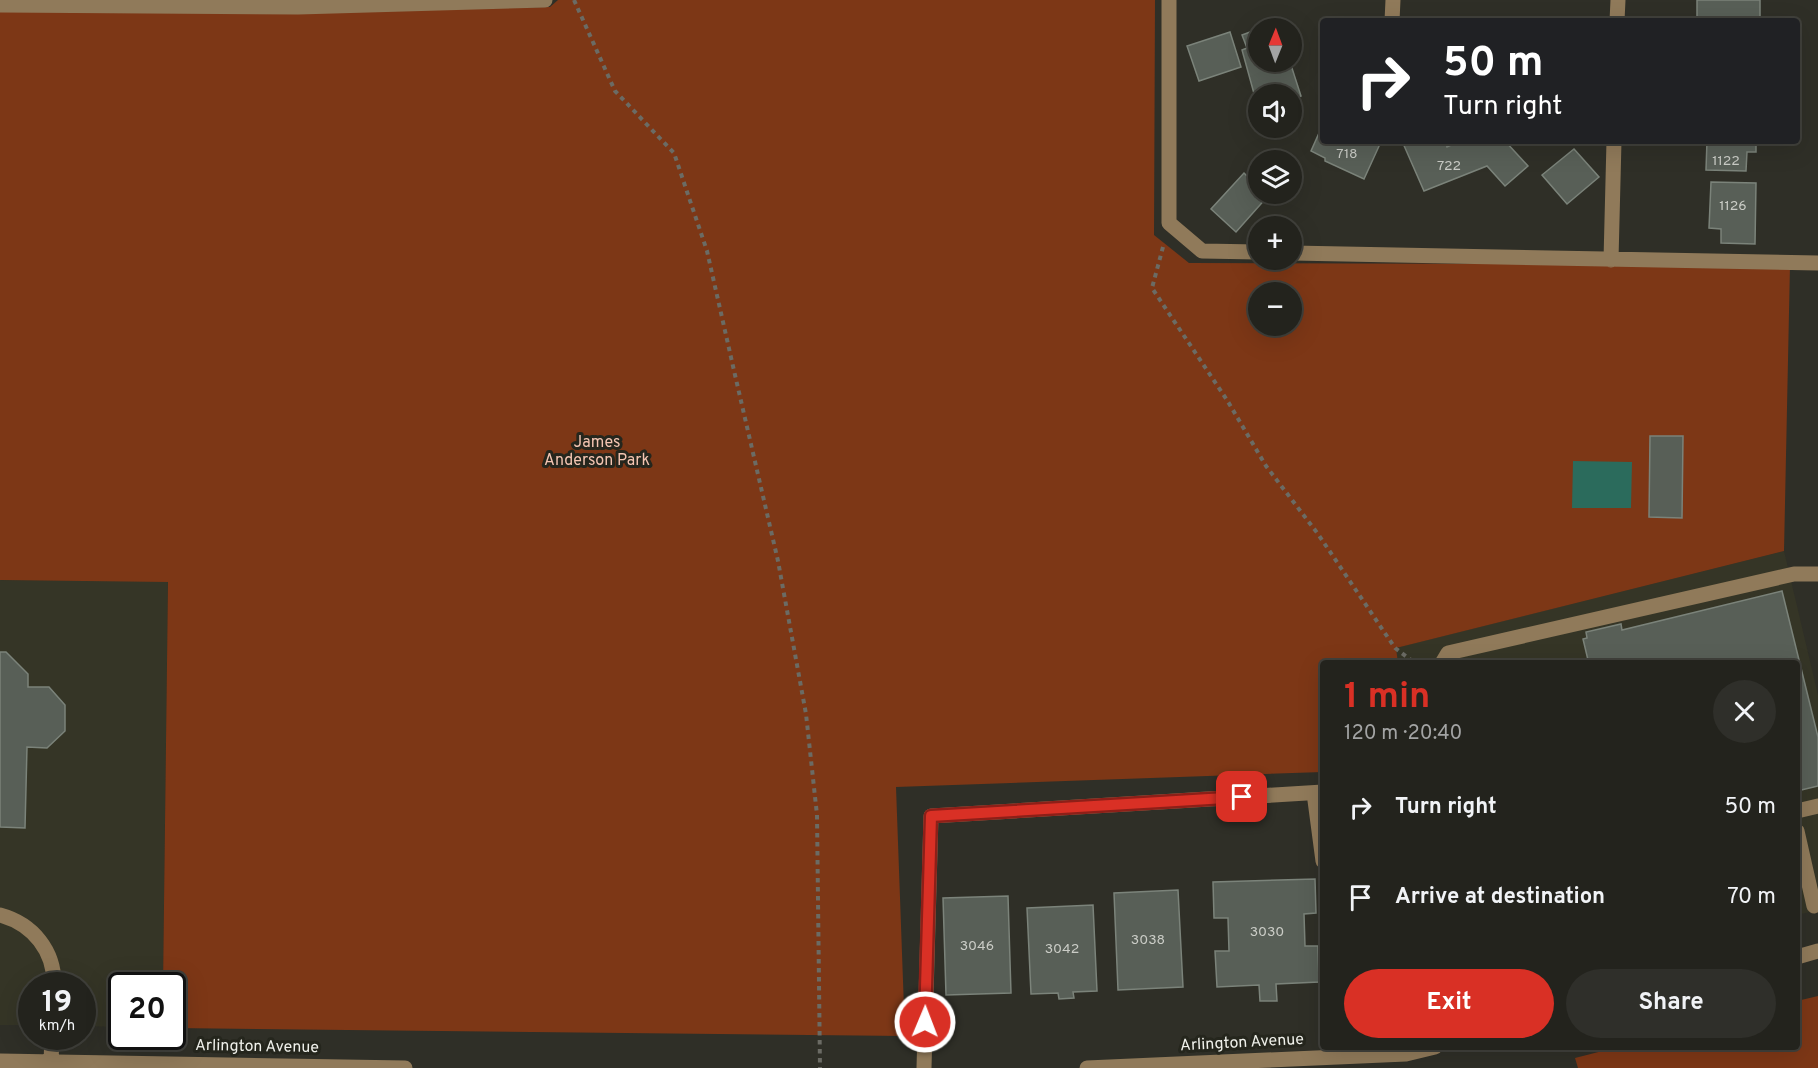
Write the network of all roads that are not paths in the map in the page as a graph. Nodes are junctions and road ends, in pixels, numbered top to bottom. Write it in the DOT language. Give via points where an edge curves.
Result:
graph roads {
  1 [pos="545,0"];
  2 [pos="1169,0"];
  3 [pos="1393,0"];
  4 [pos="1618,0"];
  5 [pos="0,5"];
  6 [pos="1392,18"];
  7 [pos="1617,18"];
  8 [pos="1614,144"];
  9 [pos="1248,252"];
  10 [pos="1302,253"];
  11 [pos="1611,260"];
  12 [pos="1818,263"];
  13 [pos="1818,574"];
  14 [pos="1444,660"];
  15 [pos="1319,793"];
  16 [pos="1818,806"];
  17 [pos="1320,810"];
  18 [pos="1800,810"];
  19 [pos="1800,844"];
  20 [pos="1814,906"];
  21 [pos="0,915"];
  22 [pos="1818,951"];
  23 [pos="1800,956"];
  24 [pos="53,972"];
  25 [pos="51,1050"];
  26 [pos="1423,1050"];
  27 [pos="1347,1052"];
  28 [pos="0,1060"];
  29 [pos="51,1062"];
  30 [pos="405,1068"];
  31 [pos="924,1068"];
  32 [pos="1087,1068"];
  1 -- 5 [label="street" via="298,7"];
  2 -- 9 [label="street" via="1170,223 1202,251"];
  3 -- 6 [label="street"];
  4 -- 7 [label="street"];
  8 -- 11 [label="street"];
  10 -- 11 [label="street"];
  11 -- 12 [label="street"];
  13 -- 14 [label="street" via="1794,574 1623,611 1448,652"];
  15 -- 17 [label="street"];
  15 -- 31 [label="street" via="931,816"];
  16 -- 18 [label="street"];
  19 -- 20 [label="street"];
  21 -- 24 [label="street" via="32,929 46,950"];
  22 -- 23 [label="street"];
  25 -- 29 [label="street"];
  26 -- 27 [label="street, Arlington Avenue" via="1406,1054"];
  27 -- 32 [label="street, Arlington Avenue"];
  28 -- 29 [label="street, Arlington Avenue"];
  29 -- 30 [label="street, Arlington Avenue"];
}
